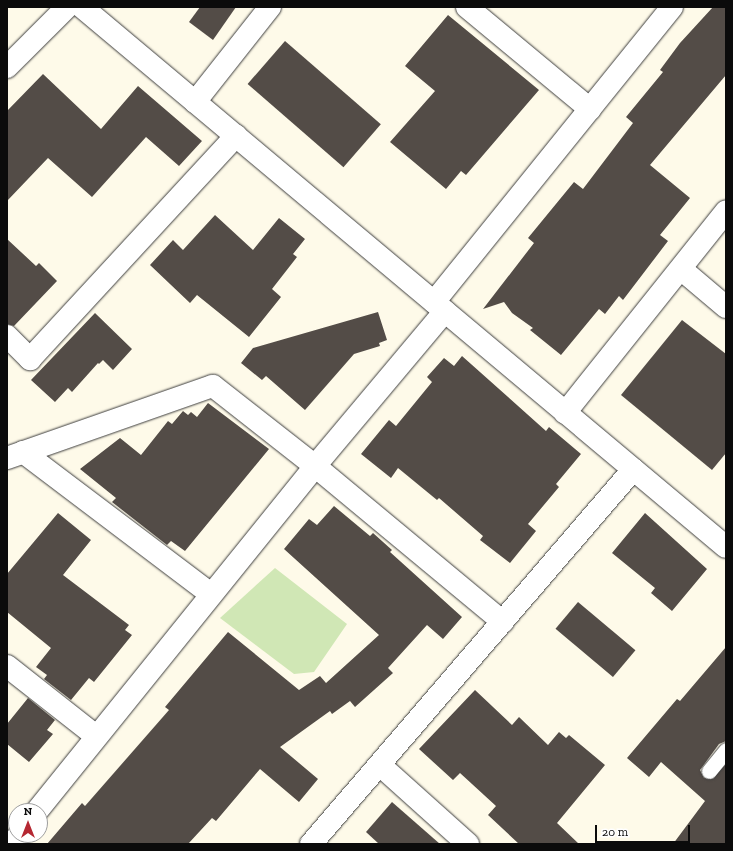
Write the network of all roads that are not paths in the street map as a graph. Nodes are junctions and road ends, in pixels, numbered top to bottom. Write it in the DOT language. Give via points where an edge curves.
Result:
graph roads {
  1 [pos="67,7"];
  2 [pos="82,7"];
  3 [pos="270,7"];
  4 [pos="467,7"];
  5 [pos="672,7"];
  6 [pos="7,67"];
  7 [pos="195,102"];
  8 [pos="590,109"];
  9 [pos="236,136"];
  10 [pos="726,211"];
  11 [pos="681,269"];
  12 [pos="439,307"];
  13 [pos="726,307"];
  14 [pos="7,336"];
  15 [pos="565,413"];
  16 [pos="15,455"];
  17 [pos="315,466"];
  18 [pos="633,470"];
  19 [pos="726,547"];
  20 [pos="211,594"];
  21 [pos="503,622"];
  22 [pos="7,666"];
  23 [pos="96,736"];
  24 [pos="726,750"];
  25 [pos="381,766"];
  26 [pos="708,771"];
  27 [pos="44,803"];
  28 [pos="311,844"];
  29 [pos="468,844"];
  1 -- 6 [label="street"];
  2 -- 7 [label="street"];
  3 -- 7 [label="street"];
  4 -- 8 [label="street"];
  5 -- 8 [label="street"];
  7 -- 9 [label="street"];
  8 -- 12 [label="street"];
  9 -- 12 [label="street"];
  9 -- 14 [label="street" via="30,359"];
  10 -- 11 [label="street"];
  11 -- 13 [label="street"];
  11 -- 15 [label="street"];
  12 -- 15 [label="street"];
  12 -- 17 [label="street"];
  15 -- 18 [label="street"];
  16 -- 17 [label="street" via="213,386"];
  16 -- 20 [label="street"];
  17 -- 20 [label="street"];
  17 -- 21 [label="street"];
  18 -- 19 [label="street"];
  18 -- 21 [label="street"];
  20 -- 23 [label="street"];
  21 -- 25 [label="street"];
  22 -- 23 [label="street"];
  23 -- 27 [label="street"];
  24 -- 26 [label="lane"];
  25 -- 28 [label="street"];
  25 -- 29 [label="street"];
}
